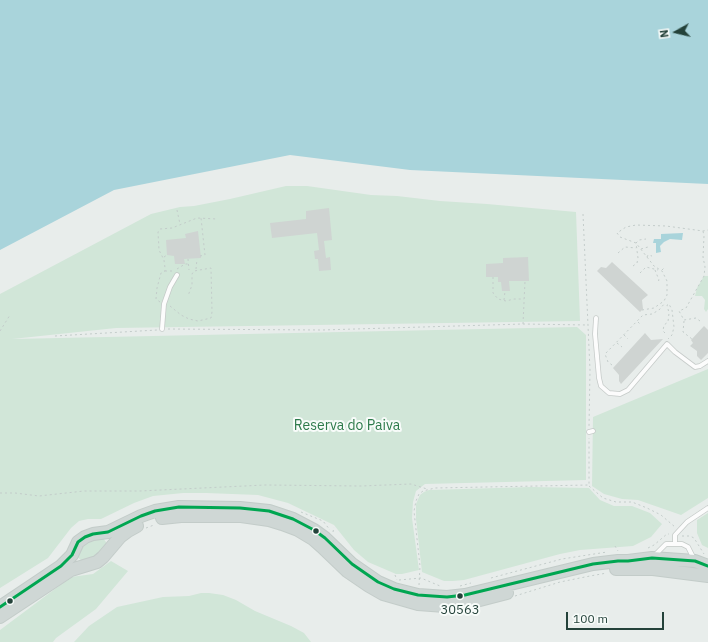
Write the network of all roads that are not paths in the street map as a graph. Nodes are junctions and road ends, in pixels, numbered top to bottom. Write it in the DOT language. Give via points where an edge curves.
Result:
graph roads {
  1 [pos="177,275"];
  2 [pos="596,318"];
  3 [pos="162,329"];
  4 [pos="708,361"];
  5 [pos="708,508"];
  6 [pos="100,534"];
  7 [pos="675,543"];
  8 [pos="109,549"];
  9 [pos="74,552"];
  10 [pos="648,554"];
  11 [pos="696,561"];
  12 [pos="85,566"];
  13 [pos="708,566"];
  14 [pos="708,576"];
  15 [pos="0,607"];
  16 [pos="0,617"];
  1 -- 3 [label="lane" via="164,304"];
  2 -- 4 [label="lane" via="599,378 601,386 609,393 620,394 628,390 668,344 695,367"];
  5 -- 7 [label="lane" via="689,520 675,536"];
  6 -- 8 [label="main road" via="107,538"];
  6 -- 9 [label="main road" via="85,537 78,542"];
  6 -- 10 [label="main road" via="148,514 179,507 269,511 314,530 352,564 378,582 418,595 447,597"];
  7 -- 10 [label="lane" via="669,543"];
  7 -- 11 [label="lane" via="688,547"];
  8 -- 12 [label="main road" via="97,562"];
  8 -- 14 [label="main road" via="128,531 157,519 181,516 258,518 298,530 358,579 383,594 432,606 464,604 571,576 619,568"];
  9 -- 12 [label="main road" via="76,560"];
  9 -- 15 [label="main road" via="61,566"];
  10 -- 11 [label="main road"];
  11 -- 13 [label="main road"];
  12 -- 16 [label="main road" via="64,574"];
}
